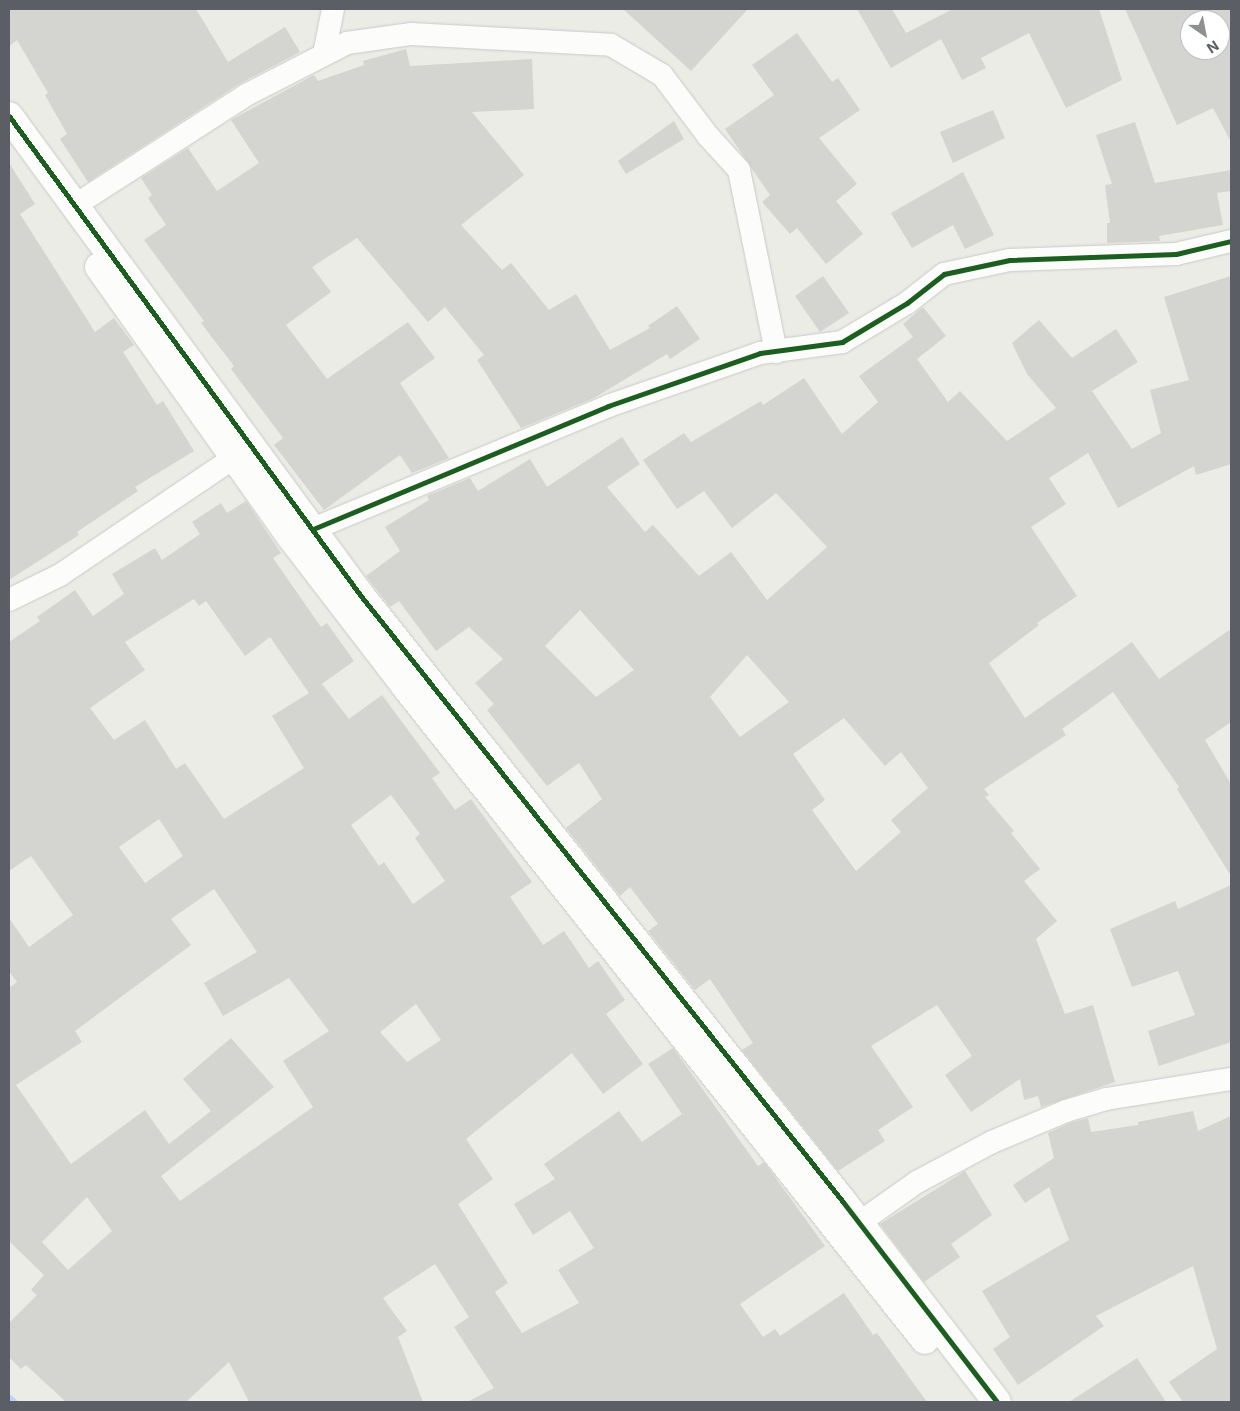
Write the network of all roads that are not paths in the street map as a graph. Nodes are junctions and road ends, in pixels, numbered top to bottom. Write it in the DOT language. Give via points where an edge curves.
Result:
graph roads {
  1 [pos="333,9"];
  2 [pos="324,54"];
  3 [pos="9,116"];
  4 [pos="9,146"];
  5 [pos="76,204"];
  6 [pos="1231,241"];
  7 [pos="776,352"];
  8 [pos="243,451"];
  9 [pos="313,529"];
  10 [pos="9,600"];
  11 [pos="1231,1079"];
  12 [pos="859,1223"];
  13 [pos="973,1402"];
  14 [pos="997,1402"];
  1 -- 2 [label="street"];
  2 -- 5 [label="street" via="246,94"];
  2 -- 7 [label="street" via="347,43 411,34 611,45 662,76 739,170"];
  3 -- 5 [label="street"];
  4 -- 8 [label="street"];
  5 -- 8 [label="street"];
  6 -- 7 [label="street" via="1176,254 1010,260 974,265 944,274 907,303 842,342"];
  7 -- 9 [label="street" via="760,353 608,406"];
  8 -- 9 [label="street"];
  8 -- 10 [label="street" via="60,574"];
  8 -- 13 [label="street" via="406,687"];
  9 -- 12 [label="street" via="361,596"];
  11 -- 12 [label="street" via="1106,1099 1066,1110 992,1142 917,1182"];
  12 -- 14 [label="street"];
}
